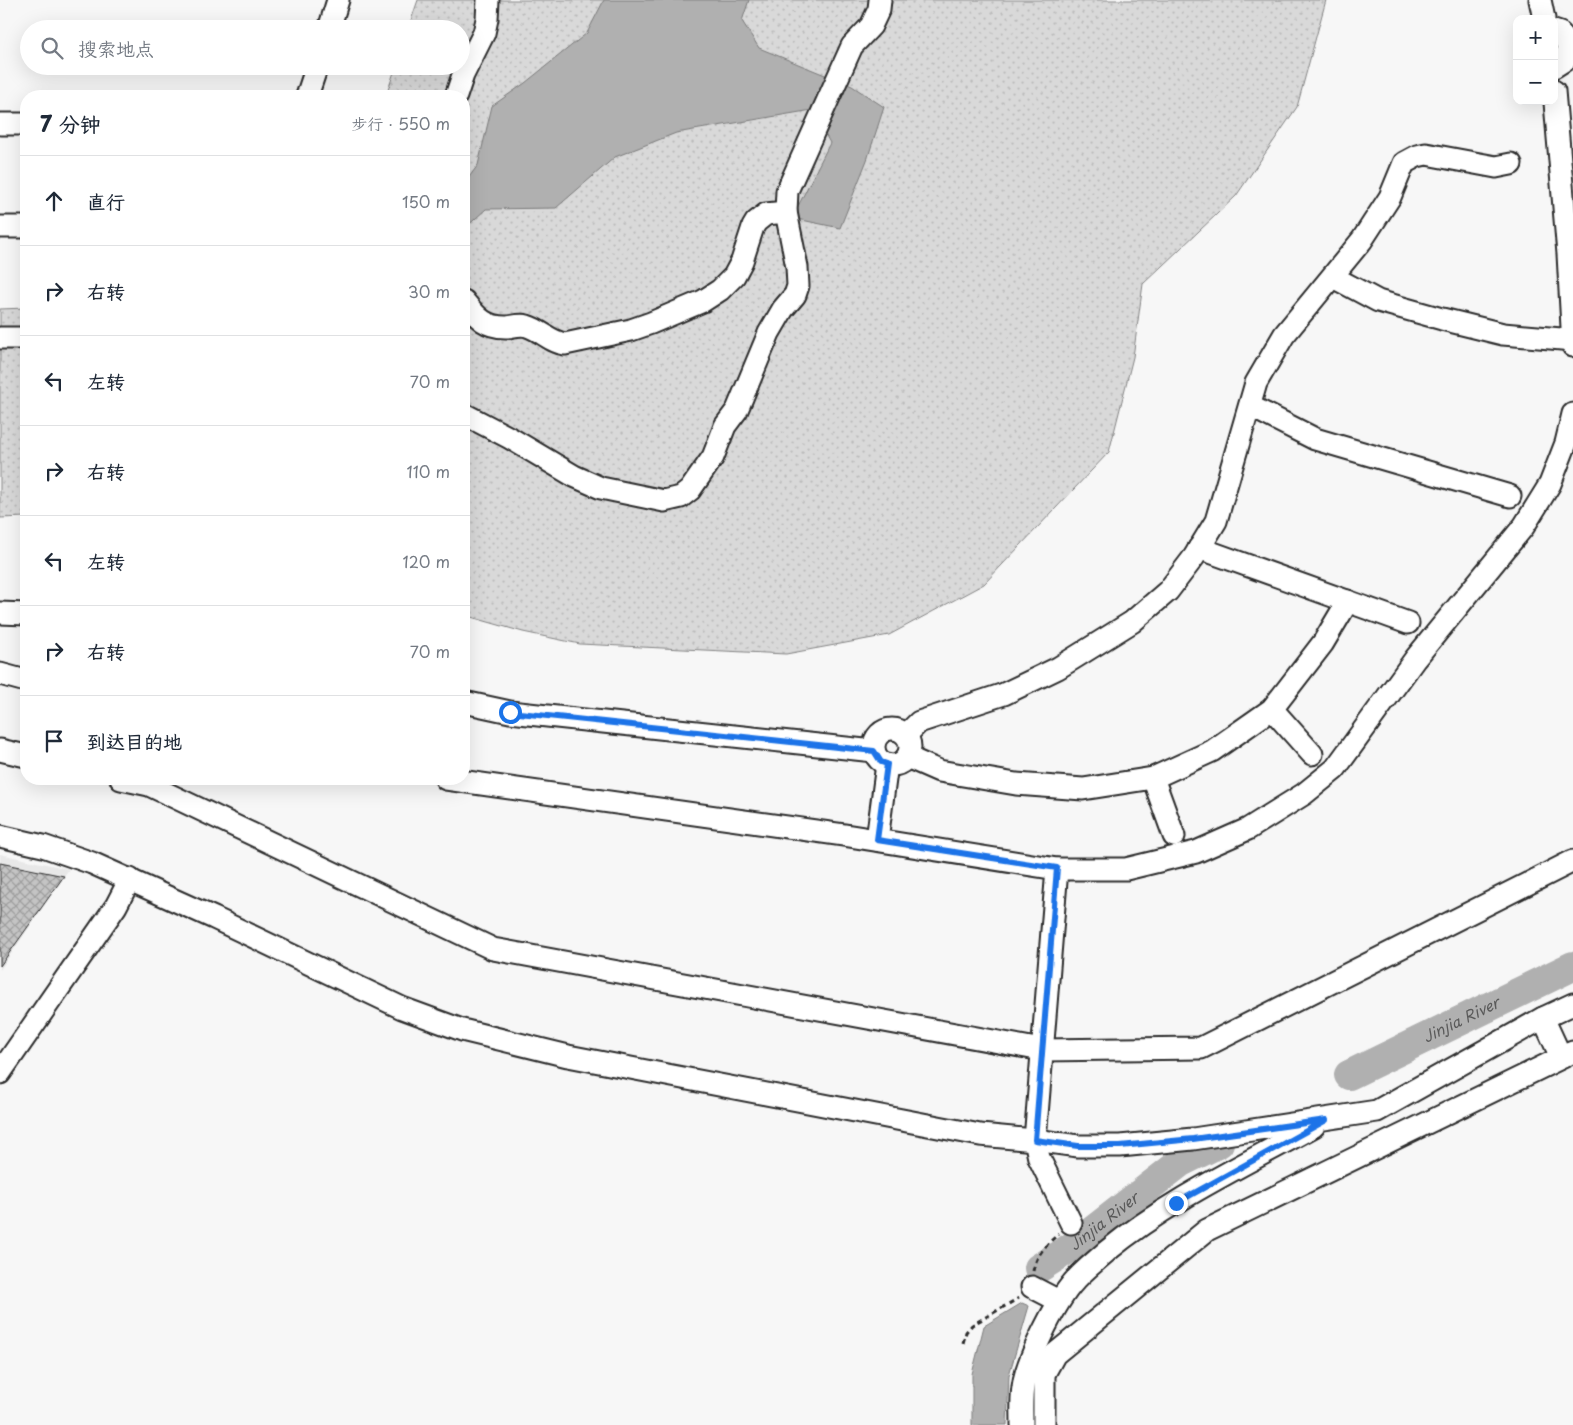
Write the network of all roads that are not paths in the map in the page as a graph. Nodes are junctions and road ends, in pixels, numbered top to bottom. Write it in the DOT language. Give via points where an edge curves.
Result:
graph roads {
  1 [pos="338,0"];
  2 [pos="488,0"];
  3 [pos="880,0"];
  4 [pos="1540,0"];
  5 [pos="1543,15"];
  6 [pos="332,20"];
  7 [pos="1558,32"];
  8 [pos="1565,58"];
  9 [pos="470,61"];
  10 [pos="314,75"];
  11 [pos="463,75"];
  12 [pos="309,90"];
  13 [pos="458,90"];
  14 [pos="1555,105"];
  15 [pos="0,124"];
  16 [pos="20,124"];
  17 [pos="1511,164"];
  18 [pos="786,212"];
  19 [pos="0,227"];
  20 [pos="20,227"];
  21 [pos="1333,277"];
  22 [pos="470,308"];
  23 [pos="0,338"];
  24 [pos="20,338"];
  25 [pos="1573,340"];
  26 [pos="1573,346"];
  27 [pos="1250,406"];
  28 [pos="1573,414"];
  29 [pos="470,417"];
  30 [pos="1510,496"];
  31 [pos="1200,548"];
  32 [pos="1348,601"];
  33 [pos="0,613"];
  34 [pos="20,614"];
  35 [pos="1408,623"];
  36 [pos="0,674"];
  37 [pos="20,679"];
  38 [pos="470,703"];
  39 [pos="1272,709"];
  40 [pos="906,735"];
  41 [pos="0,750"];
  42 [pos="1312,754"];
  43 [pos="20,755"];
  44 [pos="907,757"];
  45 [pos="880,758"];
  46 [pos="1153,778"];
  47 [pos="470,782"];
  48 [pos="145,785"];
  49 [pos="0,836"];
  50 [pos="1174,836"];
  51 [pos="877,840"];
  52 [pos="1573,861"];
  53 [pos="1057,868"];
  54 [pos="130,879"];
  55 [pos="1573,1004"];
  56 [pos="1543,1018"];
  57 [pos="1042,1050"];
  58 [pos="1567,1054"];
  59 [pos="0,1073"];
  60 [pos="1377,1111"];
  61 [pos="1326,1120"];
  62 [pos="1035,1140"];
  63 [pos="1392,1140"];
  64 [pos="1071,1223"];
  65 [pos="1032,1287"];
  66 [pos="1059,1301"];
  67 [pos="1022,1425"];
  68 [pos="1044,1425"];
  1 -- 6 [label="street"];
  2 -- 9 [label="street" via="484,33"];
  3 -- 18 [label="street" via="871,26 849,52 787,191"];
  4 -- 5 [label="street"];
  7 -- 8 [label="street" via="1568,45"];
  10 -- 12 [label="street"];
  11 -- 13 [label="street"];
  14 -- 25 [label="street"];
  15 -- 16 [label="street"];
  17 -- 21 [label="street" via="1496,166 1426,154 1404,163 1390,197"];
  18 -- 22 [label="street" via="766,214 756,222 742,261 734,276 720,290 695,305 632,330 565,344 556,343 525,325 490,325"];
  18 -- 29 [label="street" via="796,267 798,286 795,295 769,333 738,410 725,426 713,457 690,490 681,497 664,500 601,488"];
  19 -- 20 [label="street"];
  21 -- 25 [label="street" via="1378,301 1442,319 1503,334"];
  21 -- 27 [label="street" via="1284,335 1256,383"];
  23 -- 24 [label="street"];
  25 -- 26 [label="street"];
  27 -- 30 [label="street" via="1315,439"];
  27 -- 31 [label="street" via="1216,521"];
  28 -- 53 [label="street" via="1550,484 1524,526 1415,659 1335,769 1304,794 1248,829 1196,852 1126,869"];
  31 -- 32 [label="street"];
  31 -- 40 [label="street" via="1168,591 1132,622 1058,668 1004,694 919,722"];
  32 -- 35 [label="street"];
  32 -- 39 [label="street" via="1323,643"];
  33 -- 34 [label="street"];
  36 -- 37 [label="street"];
  38 -- 45 [label="street" via="510,712"];
  39 -- 42 [label="street"];
  39 -- 46 [label="street" via="1212,750"];
  40 -- 44 [label="street" via="910,744"];
  40 -- 45 [label="street" via="895,728 880,731 873,745"];
  41 -- 43 [label="street"];
  44 -- 45 [label="street" via="897,764"];
  44 -- 46 [label="street" via="940,771 1016,784 1084,789"];
  45 -- 51 [label="street"];
  46 -- 50 [label="street"];
  47 -- 51 [label="street"];
  48 -- 57 [label="street" via="493,949"];
  49 -- 54 [label="street" via="43,846"];
  51 -- 53 [label="street"];
  52 -- 57 [label="street" via="1200,1048"];
  53 -- 57 [label="street"];
  54 -- 59 [label="street" via="116,906"];
  54 -- 62 [label="street" via="402,1008 462,1030 598,1062 980,1135"];
  55 -- 56 [label="street"];
  56 -- 58 [label="street"];
  56 -- 60 [label="street"];
  57 -- 62 [label="street"];
  58 -- 63 [label="street"];
  60 -- 61 [label="street"];
  60 -- 63 [label="street"];
  61 -- 62 [label="street" via="1120,1146 1078,1146"];
  61 -- 66 [label="street" via="1176,1203 1127,1235 1089,1266"];
  62 -- 64 [label="street" via="1039,1158"];
  63 -- 68 [label="street" via="1207,1230 1056,1354 1044,1374"];
  65 -- 66 [label="street"];
  66 -- 67 [label="street" via="1039,1340 1023,1386"];
}
